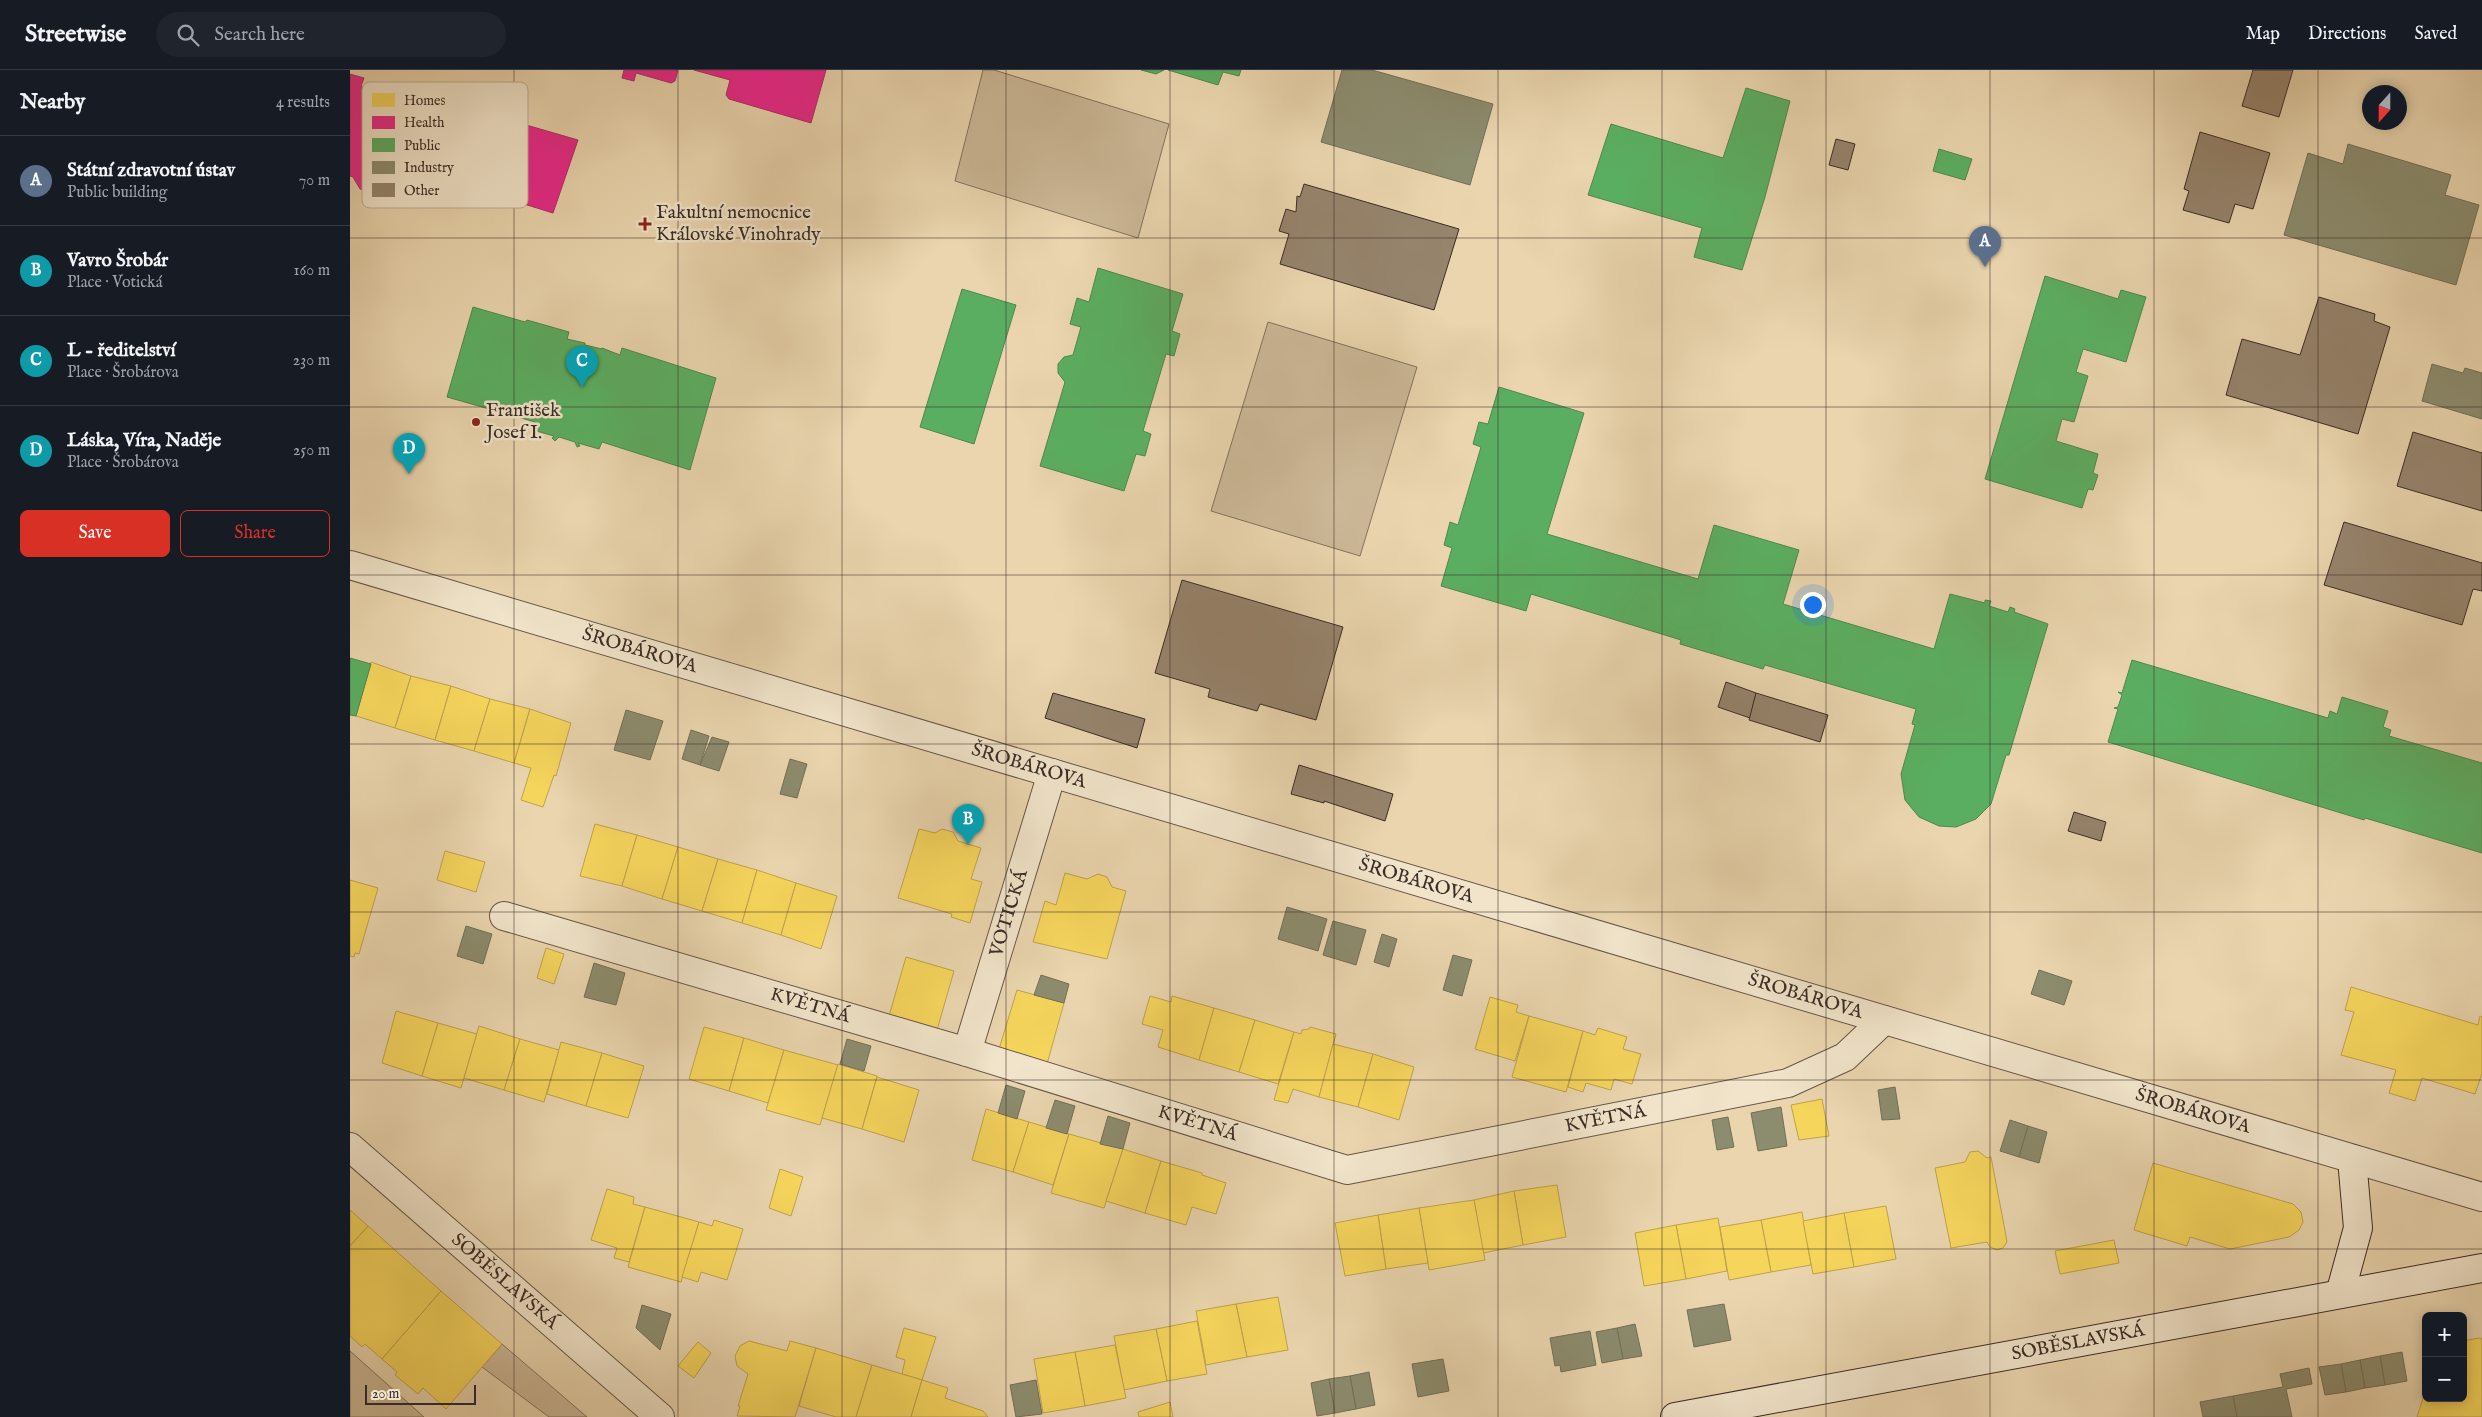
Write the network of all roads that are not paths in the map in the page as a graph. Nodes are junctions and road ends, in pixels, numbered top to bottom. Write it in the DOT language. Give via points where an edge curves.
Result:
graph roads {
  1 [pos="350,565"];
  2 [pos="1052,773"];
  3 [pos="504,916"];
  4 [pos="1884,1020"];
  5 [pos="967,1052"];
  6 [pos="350,1147"];
  7 [pos="2352,1159"];
  8 [pos="2482,1198"];
  9 [pos="2482,1268"];
  10 [pos="2340,1294"];
  11 [pos="660,1417"];
  12 [pos="1675,1417"];
  1 -- 2 [label="street, ŠROBÁROVA"];
  2 -- 4 [label="street, ŠROBÁROVA"];
  2 -- 5 [label="street, VOTICKÁ"];
  3 -- 5 [label="street, KVĚTNÁ"];
  4 -- 5 [label="street, KVĚTNÁ" via="1845,1057 1788,1083 1347,1170"];
  4 -- 7 [label="street, ŠROBÁROVA"];
  6 -- 11 [label="street, SOBĚSLAVSKÁ"];
  7 -- 8 [label="street, ŠROBÁROVA"];
  7 -- 10 [label="street" via="2358,1228"];
  9 -- 10 [label="street, SOBĚSLAVSKÁ"];
  10 -- 12 [label="street, SOBĚSLAVSKÁ"];
}
